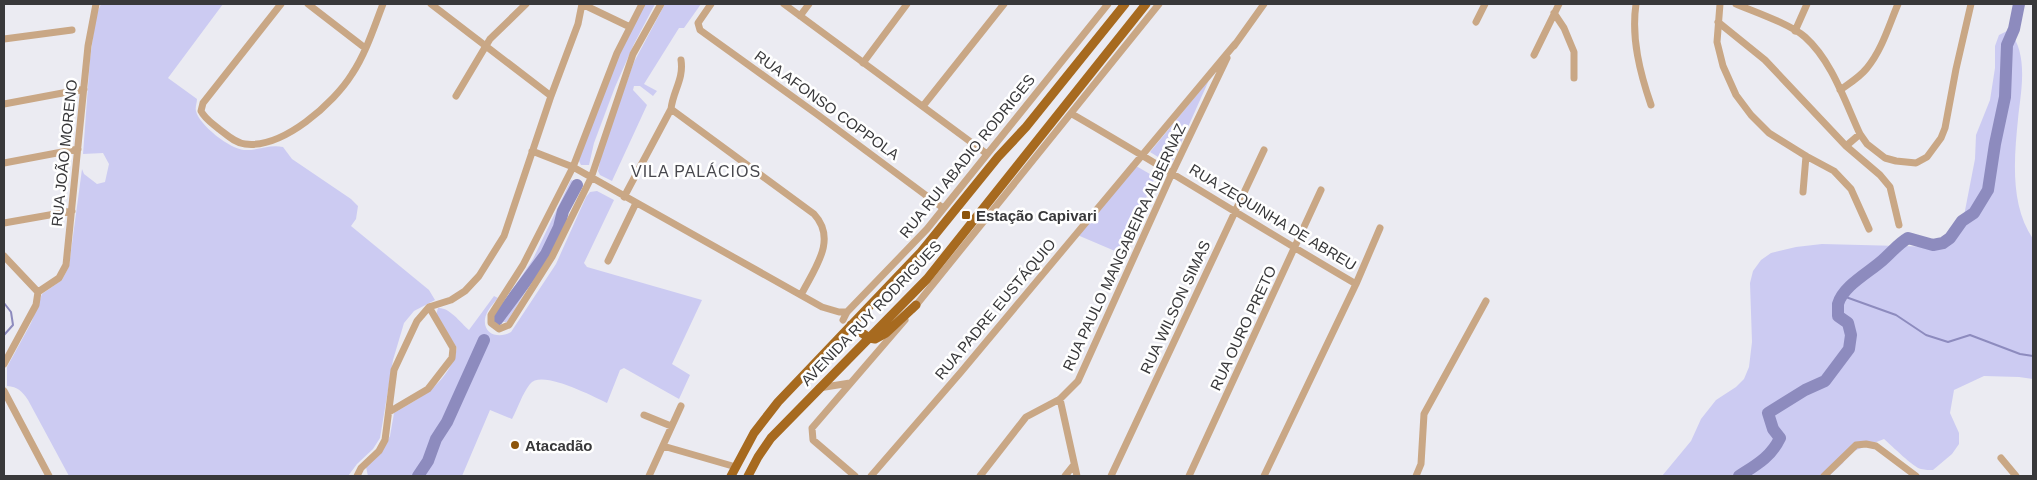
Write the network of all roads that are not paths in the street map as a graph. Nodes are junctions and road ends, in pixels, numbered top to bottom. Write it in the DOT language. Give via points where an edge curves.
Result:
graph roads {
  1 [pos="96,4"];
  2 [pos="281,4"];
  3 [pos="308,4"];
  4 [pos="383,4"];
  5 [pos="431,4"];
  6 [pos="526,4"];
  7 [pos="582,4"];
  8 [pos="642,4"];
  9 [pos="661,4"];
  10 [pos="711,4"];
  11 [pos="784,4"];
  12 [pos="809,4"];
  13 [pos="907,4"];
  14 [pos="1004,4"];
  15 [pos="1108,4"];
  16 [pos="1125,4"];
  17 [pos="1146,4"];
  18 [pos="1159,4"];
  19 [pos="1264,4"];
  20 [pos="1486,4"];
  21 [pos="1559,4"];
  22 [pos="1636,4"];
  23 [pos="1720,4"];
  24 [pos="1736,4"];
  25 [pos="1807,4"];
  26 [pos="1898,4"];
  27 [pos="1971,4"];
  28 [pos="1554,13"];
  29 [pos="800,16"];
  30 [pos="1476,22"];
  31 [pos="1718,22"];
  32 [pos="630,27"];
  33 [pos="72,30"];
  34 [pos="1795,31"];
  35 [pos="4,39"];
  36 [pos="1235,44"];
  37 [pos="486,45"];
  38 [pos="365,48"];
  39 [pos="1534,55"];
  40 [pos="681,60"];
  41 [pos="863,63"];
  42 [pos="1574,78"];
  43 [pos="84,89"];
  44 [pos="1840,90"];
  45 [pos="456,96"];
  46 [pos="551,96"];
  47 [pos="4,104"];
  48 [pos="1651,105"];
  49 [pos="923,106"];
  50 [pos="671,109"];
  51 [pos="1072,114"];
  52 [pos="1860,134"];
  53 [pos="1846,146"];
  54 [pos="78,149"];
  55 [pos="1264,150"];
  56 [pos="532,151"];
  57 [pos="987,154"];
  58 [pos="1142,155"];
  59 [pos="1806,156"];
  60 [pos="4,163"];
  61 [pos="573,167"];
  62 [pos="1172,173"];
  63 [pos="590,178"];
  64 [pos="1321,190"];
  65 [pos="1803,192"];
  66 [pos="624,197"];
  67 [pos="636,203"];
  68 [pos="943,208"];
  69 [pos="72,211"];
  70 [pos="1235,213"];
  71 [pos="4,223"];
  72 [pos="1899,225"];
  73 [pos="1380,228"];
  74 [pos="1869,229"];
  75 [pos="1296,248"];
  76 [pos="4,256"];
  77 [pos="608,261"];
  78 [pos="1356,284"];
  79 [pos="38,292"];
  80 [pos="801,295"];
  81 [pos="1486,301"];
  82 [pos="916,305"];
  83 [pos="429,307"];
  84 [pos="822,307"];
  85 [pos="847,312"];
  86 [pos="847,322"];
  87 [pos="869,338"];
  88 [pos="4,364"];
  89 [pos="850,383"];
  90 [pos="819,388"];
  91 [pos="4,391"];
  92 [pos="1060,399"];
  93 [pos="680,406"];
  94 [pos="389,412"];
  95 [pos="644,415"];
  96 [pos="671,426"];
  97 [pos="663,446"];
  98 [pos="2001,458"];
  99 [pos="1074,466"];
  100 [pos="736,467"];
  101 [pos="49,476"];
  102 [pos="357,476"];
  103 [pos="649,476"];
  104 [pos="732,476"];
  105 [pos="748,476"];
  106 [pos="855,476"];
  107 [pos="871,476"];
  108 [pos="980,476"];
  109 [pos="1066,476"];
  110 [pos="1076,476"];
  111 [pos="1111,476"];
  112 [pos="1190,476"];
  113 [pos="1264,476"];
  114 [pos="1416,476"];
  115 [pos="1824,476"];
  116 [pos="1916,476"];
  117 [pos="2016,476"];
  1 -- 43 [label="street, RUA JOÃO MORENO"];
  2 -- 38 [label="street" via="203,103 201,111 205,118 237,143 257,145 282,136 322,108 353,74"];
  3 -- 38 [label="street"];
  4 -- 38 [label="street"];
  5 -- 37 [label="street"];
  6 -- 37 [label="street"];
  7 -- 32 [label="street"];
  7 -- 46 [label="street" via="578,24"];
  8 -- 32 [label="street"];
  9 -- 63 [label="street" via="633,54"];
  10 -- 68 [label="street, RUA AFONSO COPPOLA" via="698,23 700,30"];
  11 -- 29 [label="street"];
  12 -- 29 [label="street"];
  13 -- 41 [label="street"];
  14 -- 49 [label="street"];
  15 -- 57 [label="street, RUA RUI ABADIO RODRIGES"];
  16 -- 86 [label="main road, AVENIDA RUY RODRIGUES" via="937,233"];
  17 -- 87 [label="main road, AVENIDA RUY RODRIGUES" via="947,255"];
  18 -- 51 [label="street"];
  19 -- 36 [label="street, RUA PAULO MANGABEIRA ALBERNAZ"];
  20 -- 30 [label="street"];
  21 -- 28 [label="street"];
  22 -- 48 [label="street" via="1635,42"];
  23 -- 31 [label="street"];
  24 -- 34 [label="street"];
  25 -- 34 [label="street"];
  26 -- 44 [label="street" via="1868,67"];
  27 -- 52 [label="street" via="1941,138 1927,157 1916,163 1884,158"];
  28 -- 39 [label="street"];
  28 -- 42 [label="street" via="1574,52"];
  29 -- 41 [label="street"];
  31 -- 53 [label="street" via="1765,60"];
  31 -- 59 [label="street" via="1717,42 1736,95 1750,115 1769,133"];
  32 -- 61 [label="street"];
  33 -- 35 [label="street"];
  34 -- 44 [label="street" via="1805,36 1818,53"];
  36 -- 58 [label="street, RUA PADRE EUSTÁQUIO"];
  36 -- 62 [label="street, RUA PAULO MANGABEIRA ALBERNAZ"];
  37 -- 45 [label="street"];
  37 -- 46 [label="street"];
  40 -- 50 [label="street" via="681,79 672,98"];
  41 -- 49 [label="street"];
  43 -- 47 [label="street"];
  43 -- 54 [label="street, RUA JOÃO MORENO"];
  44 -- 52 [label="street"];
  46 -- 56 [label="street"];
  49 -- 57 [label="street"];
  50 -- 66 [label="street"];
  50 -- 80 [label="street" via="821,222 825,235 824,251"];
  51 -- 58 [label="street, RUA ZEQUINHA DE ABREU"];
  51 -- 82 [label="street"];
  52 -- 53 [label="street"];
  53 -- 72 [label="street" via="1890,187"];
  54 -- 60 [label="street"];
  54 -- 69 [label="street, RUA JOÃO MORENO"];
  55 -- 70 [label="street, RUA WILSON SIMAS"];
  56 -- 61 [label="street"];
  56 -- 83 [label="street" via="504,236 478,276 452,300"];
  57 -- 68 [label="street, RUA RUI ABADIO RODRIGES"];
  58 -- 62 [label="street, RUA ZEQUINHA DE ABREU"];
  58 -- 107 [label="street, RUA PADRE EUSTÁQUIO"];
  59 -- 65 [label="street"];
  59 -- 74 [label="street" via="1834,170 1851,189"];
  61 -- 63 [label="street"];
  61 -- 63 [label="street" via="523,265 491,315 491,323 498,329 509,325 552,257"];
  62 -- 70 [label="street, RUA ZEQUINHA DE ABREU"];
  62 -- 92 [label="street, RUA PAULO MANGABEIRA ALBERNAZ" via="1078,381"];
  63 -- 66 [label="street"];
  64 -- 75 [label="street, RUA OURO PRETO"];
  66 -- 67 [label="street"];
  67 -- 77 [label="street"];
  67 -- 80 [label="street"];
  68 -- 85 [label="street, RUA RUI ABADIO RODRIGES" via="909,249"];
  69 -- 71 [label="street"];
  69 -- 79 [label="street, RUA JOÃO MORENO" via="66,265 59,278"];
  70 -- 75 [label="street, RUA ZEQUINHA DE ABREU"];
  70 -- 111 [label="street, RUA WILSON SIMAS"];
  73 -- 78 [label="street"];
  75 -- 78 [label="street, RUA ZEQUINHA DE ABREU"];
  75 -- 112 [label="street, RUA OURO PRETO"];
  76 -- 79 [label="street"];
  78 -- 113 [label="street"];
  79 -- 88 [label="street" via="36,305"];
  80 -- 84 [label="street"];
  81 -- 114 [label="street" via="1424,414 1421,464"];
  82 -- 87 [label="main road" via="886,333 876,339"];
  82 -- 89 [label="street"];
  83 -- 94 [label="street" via="416,321 394,370"];
  83 -- 94 [label="street" via="453,348 452,358 428,389"];
  84 -- 85 [label="street"];
  84 -- 86 [label="street"];
  85 -- 86 [label="street, RUA RUI ABADIO RODRIGES"];
  86 -- 87 [label="main road"];
  86 -- 100 [label="main road, AVENIDA RUY RODRIGUES" via="754,433"];
  87 -- 90 [label="main road, AVENIDA RUY RODRIGUES"];
  89 -- 90 [label="street"];
  89 -- 106 [label="street" via="812,428 812,434 813,440"];
  90 -- 105 [label="main road, AVENIDA RUY RODRIGUES" via="771,438"];
  91 -- 101 [label="street"];
  92 -- 99 [label="street"];
  92 -- 108 [label="street, RUA PAULO MANGABEIRA ALBERNAZ" via="1026,417"];
  93 -- 96 [label="street"];
  94 -- 102 [label="street" via="385,440 379,451 360,468"];
  95 -- 96 [label="street"];
  96 -- 97 [label="street"];
  97 -- 100 [label="street"];
  97 -- 103 [label="street"];
  98 -- 117 [label="street"];
  99 -- 109 [label="street"];
  99 -- 110 [label="street"];
  100 -- 104 [label="main road, AVENIDA RUY RODRIGUES"];
  115 -- 116 [label="street" via="1856,445 1866,444 1876,446"];
}
